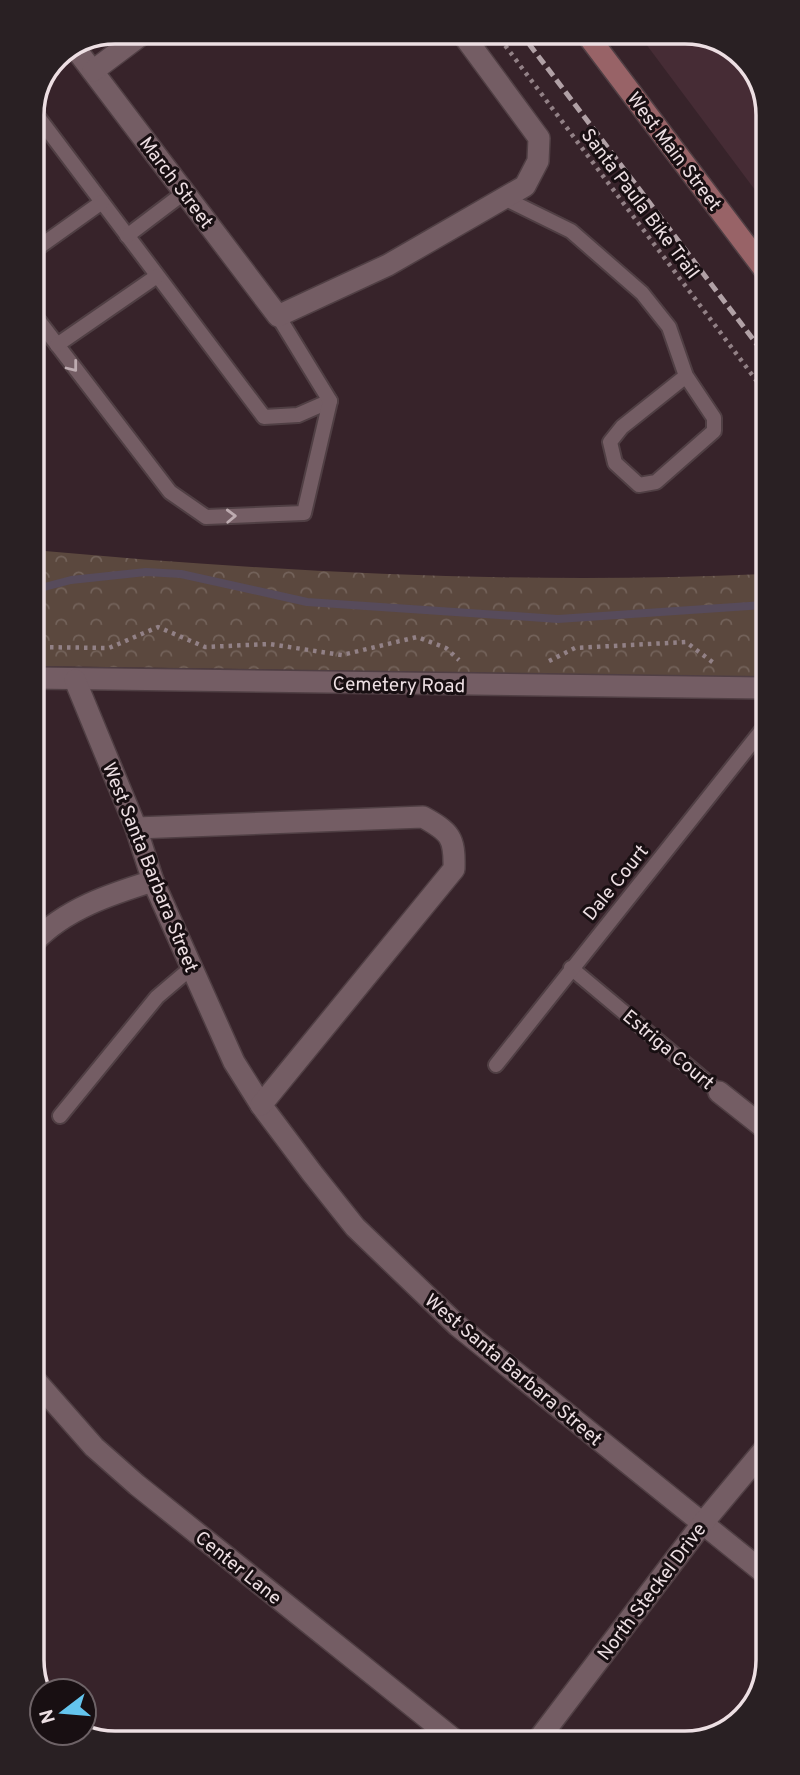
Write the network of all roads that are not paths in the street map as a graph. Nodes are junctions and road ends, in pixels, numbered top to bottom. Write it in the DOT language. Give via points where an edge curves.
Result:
graph roads {
  1 [pos="129,44"];
  2 [pos="470,44"];
  3 [pos="594,44"];
  4 [pos="79,53"];
  5 [pos="93,71"];
  6 [pos="44,125"];
  7 [pos="185,192"];
  8 [pos="504,198"];
  9 [pos="102,202"];
  10 [pos="127,236"];
  11 [pos="44,243"];
  12 [pos="756,259"];
  13 [pos="156,276"];
  14 [pos="278,316"];
  15 [pos="44,328"];
  16 [pos="57,345"];
  17 [pos="686,376"];
  18 [pos="330,401"];
  19 [pos="44,679"];
  20 [pos="75,680"];
  21 [pos="756,687"];
  22 [pos="756,737"];
  23 [pos="136,828"];
  24 [pos="153,881"];
  25 [pos="44,931"];
  26 [pos="191,968"];
  27 [pos="571,968"];
  28 [pos="496,1065"];
  29 [pos="719,1092"];
  30 [pos="261,1105"];
  31 [pos="60,1116"];
  32 [pos="756,1121"];
  33 [pos="44,1390"];
  34 [pos="756,1459"];
  35 [pos="702,1524"];
  36 [pos="756,1567"];
  37 [pos="444,1731"];
  38 [pos="545,1731"];
  1 -- 5 [label="street"];
  2 -- 8 [label="street" via="539,138 538,160 525,186"];
  3 -- 12 [label="street, West Main Street"];
  4 -- 5 [label="street, March Street"];
  5 -- 7 [label="street, March Street"];
  6 -- 9 [label="lane"];
  7 -- 10 [label="lane"];
  7 -- 14 [label="street, March Street"];
  8 -- 14 [label="street" via="388,264"];
  8 -- 17 [label="lane" via="571,231 642,292 669,327"];
  9 -- 10 [label="lane"];
  9 -- 11 [label="lane"];
  10 -- 13 [label="lane"];
  13 -- 16 [label="lane"];
  13 -- 18 [label="lane" via="264,417 298,415"];
  14 -- 18 [label="lane"];
  15 -- 16 [label="lane"];
  16 -- 18 [label="lane, one-way" via="170,492 206,517 304,513"];
  17 -- 17 [label="lane" via="714,418 714,432 656,482 639,485 615,463 610,442"];
  19 -- 20 [label="street, Cemetery Road"];
  20 -- 21 [label="street, Cemetery Road"];
  20 -- 23 [label="street, West Santa Barbara Street"];
  22 -- 27 [label="lane, Dale Court"];
  23 -- 24 [label="street, West Santa Barbara Street"];
  23 -- 30 [label="street" via="423,817 445,829 455,847 454,869"];
  24 -- 25 [label="street" via="110,894"];
  24 -- 26 [label="street, West Santa Barbara Street"];
  26 -- 30 [label="street, West Santa Barbara Street" via="234,1062"];
  26 -- 31 [label="lane" via="158,997"];
  27 -- 28 [label="lane, Dale Court"];
  27 -- 29 [label="lane, Estriga Court"];
  29 -- 32 [label="street, Estriga Court"];
  30 -- 35 [label="street, West Santa Barbara Street" via="355,1227 458,1326"];
  33 -- 37 [label="street, Center Lane" via="94,1447 137,1485"];
  34 -- 35 [label="street, North Steckel Drive"];
  35 -- 36 [label="street, West Santa Barbara Street"];
  35 -- 38 [label="street, North Steckel Drive"];
}
